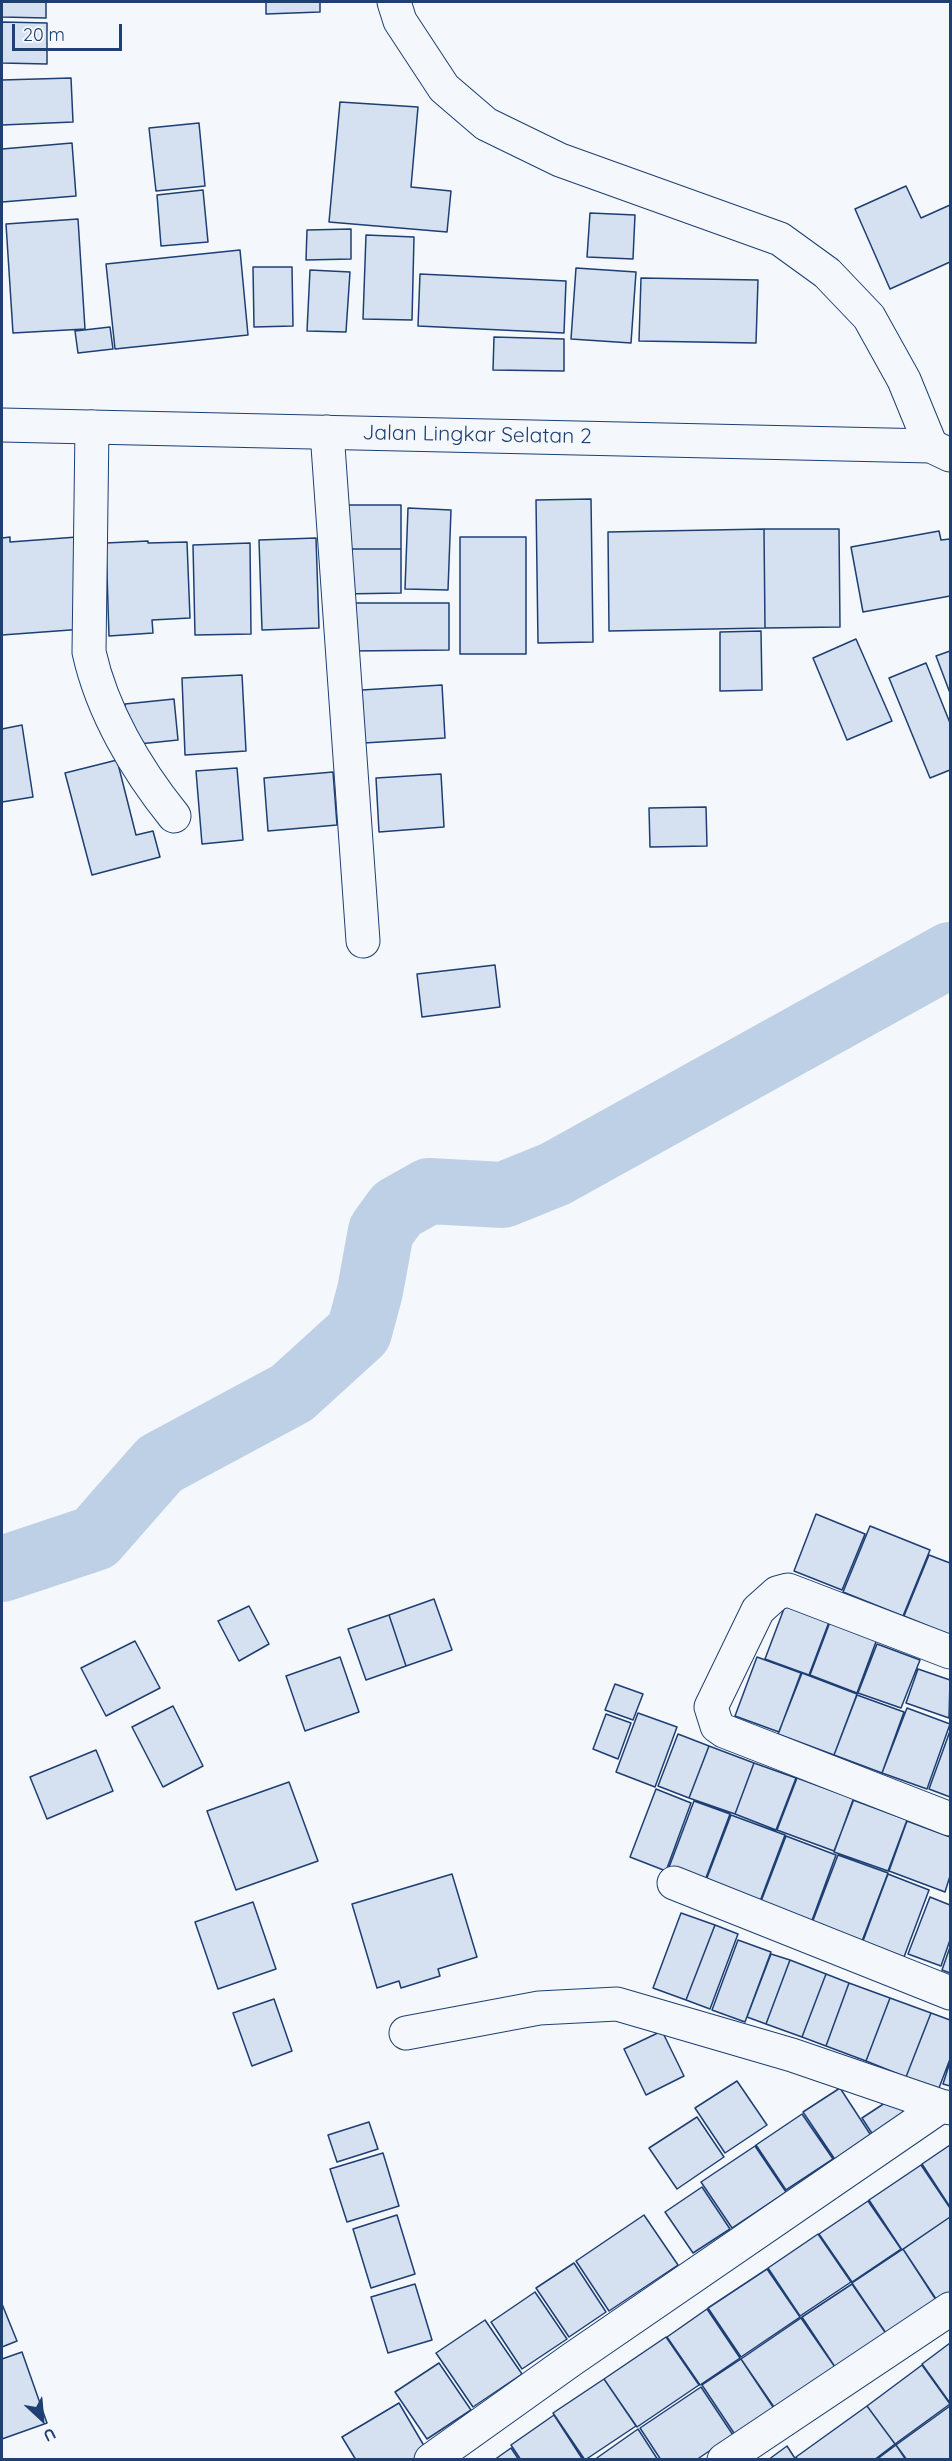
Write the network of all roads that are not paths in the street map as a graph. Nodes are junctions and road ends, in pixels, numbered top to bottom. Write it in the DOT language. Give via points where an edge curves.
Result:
graph roads {
  1 [pos="394,2"];
  2 [pos="2,425"];
  3 [pos="92,427"];
  4 [pos="327,432"];
  5 [pos="940,451"];
  6 [pos="174,816"];
  7 [pos="363,941"];
  8 [pos="951,1652"];
  9 [pos="951,1819"];
  10 [pos="674,1883"];
  11 [pos="951,1993"];
  12 [pos="405,2033"];
  13 [pos="946,2107"];
  14 [pos="951,2309"];
  15 [pos="431,2460"];
  16 [pos="724,2460"];
  1 -- 5 [label="main road" via="400,21 444,88 486,124 560,159 780,239 827,273 869,317"];
  2 -- 3 [label="main road, Jalan Lingkar Selatan 2"];
  3 -- 4 [label="main road, Jalan Lingkar Selatan 2"];
  3 -- 6 [label="main road" via="89,652 100,693 127,746"];
  4 -- 5 [label="main road, Jalan Lingkar Selatan 2"];
  4 -- 7 [label="main road"];
  8 -- 9 [label="main road" via="788,1590 777,1593 758,1610 711,1707 717,1726 724,1731"];
  10 -- 11 [label="main road"];
  12 -- 13 [label="main road" via="539,2008 617,2004 792,2055"];
  13 -- 15 [label="main road"];
  14 -- 16 [label="main road"];
}
